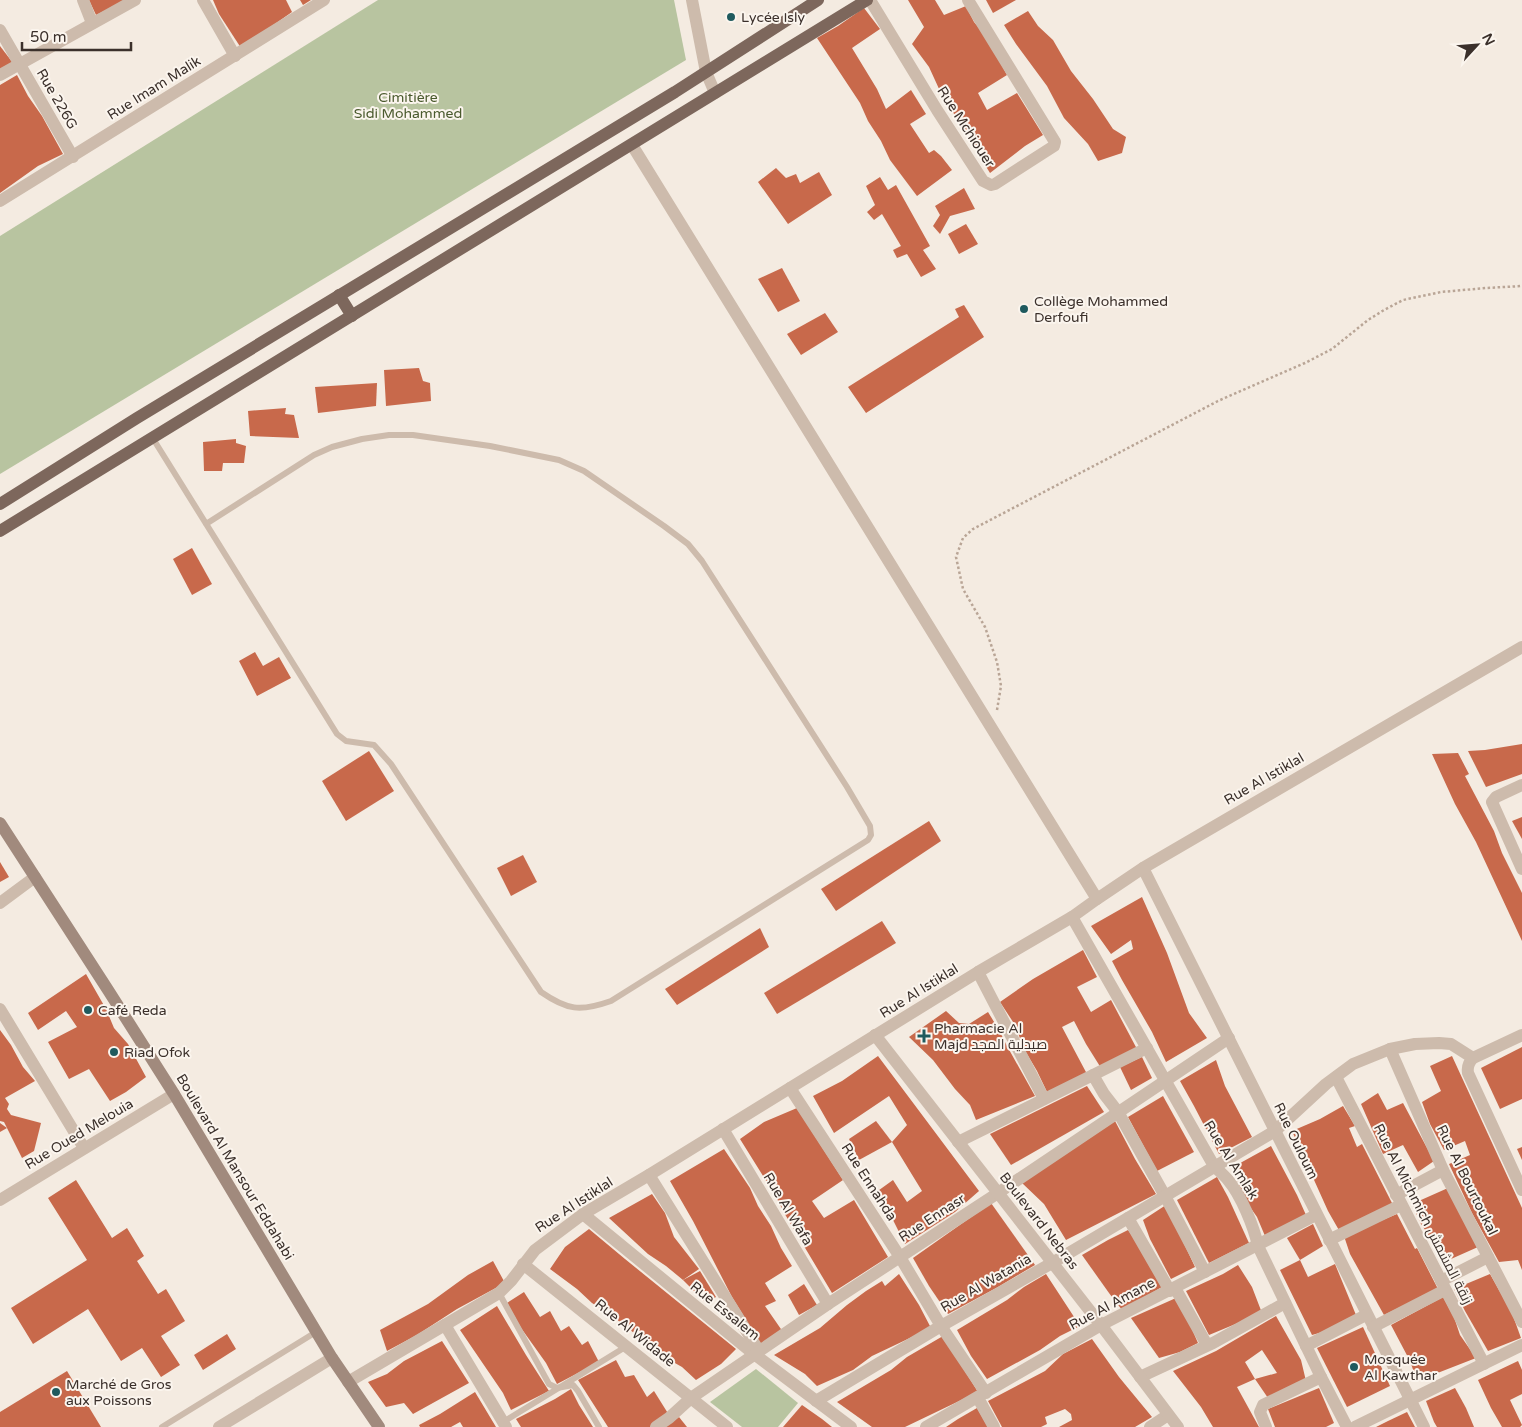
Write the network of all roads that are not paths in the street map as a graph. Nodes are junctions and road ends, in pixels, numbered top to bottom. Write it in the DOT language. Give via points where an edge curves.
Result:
graph roads {
  1 [pos="82,0"];
  2 [pos="134,0"];
  3 [pos="203,0"];
  4 [pos="324,0"];
  5 [pos="692,0"];
  6 [pos="818,0"];
  7 [pos="868,0"];
  8 [pos="968,0"];
  9 [pos="92,23"];
  10 [pos="0,30"];
  11 [pos="235,56"];
  12 [pos="19,64"];
  13 [pos="706,72"];
  14 [pos="0,75"];
  15 [pos="715,93"];
  16 [pos="632,145"];
  17 [pos="73,157"];
  18 [pos="0,201"];
  19 [pos="339,295"];
  20 [pos="352,316"];
  21 [pos="152,437"];
  22 [pos="0,504"];
  23 [pos="206,524"];
  24 [pos="0,531"];
  25 [pos="1522,647"];
  26 [pos="1522,785"];
  27 [pos="0,823"];
  28 [pos="1143,868"];
  29 [pos="1522,869"];
  30 [pos="34,877"];
  31 [pos="1097,899"];
  32 [pos="0,903"];
  33 [pos="1072,917"];
  34 [pos="978,972"];
  35 [pos="1,1014"];
  36 [pos="875,1035"];
  37 [pos="1522,1035"];
  38 [pos="1229,1038"];
  39 [pos="1148,1048"];
  40 [pos="1390,1049"];
  41 [pos="1473,1058"];
  42 [pos="1093,1075"];
  43 [pos="1336,1077"];
  44 [pos="1166,1080"];
  45 [pos="790,1088"];
  46 [pos="174,1094"];
  47 [pos="1044,1099"];
  48 [pos="1118,1112"];
  49 [pos="723,1129"];
  50 [pos="1274,1131"];
  51 [pos="958,1142"];
  52 [pos="84,1148"];
  53 [pos="1214,1166"];
  54 [pos="1443,1170"];
  55 [pos="649,1175"];
  56 [pos="1522,1188"];
  57 [pos="998,1193"];
  58 [pos="1165,1196"];
  59 [pos="0,1200"];
  60 [pos="1398,1200"];
  61 [pos="583,1214"];
  62 [pos="1316,1215"];
  63 [pos="1128,1218"];
  64 [pos="1329,1240"];
  65 [pos="1258,1246"];
  66 [pos="900,1257"];
  67 [pos="1488,1257"];
  68 [pos="1052,1263"];
  69 [pos="523,1264"];
  70 [pos="1206,1272"];
  71 [pos="1443,1286"];
  72 [pos="1172,1289"];
  73 [pos="499,1293"];
  74 [pos="1286,1303"];
  75 [pos="828,1304"];
  76 [pos="1366,1315"];
  77 [pos="1522,1322"];
  78 [pos="445,1325"];
  79 [pos="1101,1325"];
  80 [pos="941,1326"];
  81 [pos="1372,1327"];
  82 [pos="316,1332"];
  83 [pos="1207,1345"];
  84 [pos="627,1346"];
  85 [pos="1306,1346"];
  86 [pos="1520,1350"];
  87 [pos="757,1353"];
  88 [pos="332,1358"];
  89 [pos="1484,1364"];
  90 [pos="1140,1377"];
  91 [pos="1321,1377"];
  92 [pos="348,1382"];
  93 [pos="557,1388"];
  94 [pos="982,1396"];
  95 [pos="692,1398"];
  96 [pos="816,1401"];
  97 [pos="1410,1401"];
  98 [pos="1168,1415"];
  99 [pos="505,1424"];
  100 [pos="162,1427"];
  101 [pos="219,1427"];
  102 [pos="379,1427"];
  103 [pos="599,1427"];
  104 [pos="656,1427"];
  105 [pos="727,1427"];
  106 [pos="851,1427"];
  107 [pos="926,1427"];
  108 [pos="994,1427"];
  109 [pos="1150,1427"];
  110 [pos="1178,1427"];
  111 [pos="1266,1427"];
  112 [pos="1347,1427"];
  113 [pos="1355,1427"];
  114 [pos="1424,1427"];
  1 -- 9 [label="street"];
  2 -- 9 [label="street"];
  3 -- 11 [label="street"];
  4 -- 11 [label="street, Rue Imam Malik"];
  5 -- 13 [label="street"];
  6 -- 13 [label="main road"];
  7 -- 8 [label="street, Rue Mchiouer" via="983,181 991,185 1054,146 1055,142"];
  7 -- 15 [label="main road"];
  9 -- 12 [label="street"];
  10 -- 12 [label="street, Rue 226G"];
  11 -- 17 [label="street, Rue Imam Malik"];
  12 -- 14 [label="street"];
  12 -- 17 [label="street, Rue 226G"];
  13 -- 15 [label="street"];
  13 -- 19 [label="main road"];
  15 -- 16 [label="main road"];
  16 -- 20 [label="main road"];
  16 -- 31 [label="street"];
  17 -- 18 [label="street, Rue Imam Malik"];
  19 -- 20 [label="main road"];
  19 -- 22 [label="main road"];
  20 -- 21 [label="main road"];
  21 -- 23 [label="lane"];
  21 -- 24 [label="main road"];
  23 -- 23 [label="lane" via="314,455 362,439 413,435 490,446 560,460 584,471 688,544 702,561 847,787 870,826 871,835 832,864 610,1000 593,1007 575,1008 556,1003 541,992 391,764 374,745 346,741 337,734"];
  25 -- 28 [label="street, Rue Al Istiklal"];
  26 -- 29 [label="street" via="1492,802"];
  27 -- 30 [label="main road, Boulevard Al Mansour Eddahabi"];
  28 -- 31 [label="street, Rue Al Istiklal"];
  28 -- 38 [label="street, Rue Ouloum"];
  30 -- 32 [label="street"];
  30 -- 46 [label="main road, Boulevard Al Mansour Eddahabi"];
  31 -- 33 [label="street, Rue Al Istiklal"];
  33 -- 34 [label="street, Rue Al Istiklal"];
  33 -- 39 [label="street, Rue Al Amlak"];
  34 -- 36 [label="street, Rue Al Istiklal"];
  34 -- 47 [label="street"];
  35 -- 52 [label="street"];
  36 -- 45 [label="street, Rue Al Istiklal"];
  36 -- 51 [label="street, Boulevard Nebras"];
  37 -- 41 [label="street"];
  38 -- 44 [label="street, Rue Ennasr"];
  38 -- 50 [label="street, Rue Ouloum"];
  39 -- 42 [label="street"];
  39 -- 44 [label="street, Rue Al Amlak"];
  40 -- 41 [label="street, Rue Al Watania" via="1415,1044 1451,1044"];
  40 -- 43 [label="street, Rue Al Watania" via="1353,1064"];
  40 -- 54 [label="street, Rue Al Bourtoukal"];
  41 -- 56 [label="street" via="1468,1073"];
  42 -- 47 [label="street"];
  42 -- 48 [label="street"];
  43 -- 50 [label="street, Rue Al Watania"];
  43 -- 60 [label="street, Rue Al Michmich زنقة المشمش"];
  44 -- 48 [label="street, Rue Ennasr"];
  44 -- 53 [label="street, Rue Al Amlak"];
  45 -- 49 [label="street, Rue Al Istiklal"];
  45 -- 66 [label="street, Rue Ennahda"];
  46 -- 52 [label="street, Rue Oued Melouia"];
  46 -- 82 [label="main road, Boulevard Al Mansour Eddahabi"];
  47 -- 51 [label="street"];
  48 -- 57 [label="street, Rue Ennasr"];
  48 -- 58 [label="street"];
  49 -- 55 [label="street, Rue Al Istiklal"];
  49 -- 75 [label="street, Rue Al Wafa"];
  50 -- 53 [label="street, Rue Al Watania"];
  50 -- 62 [label="street, Rue Ouloum"];
  51 -- 57 [label="street, Boulevard Nebras"];
  52 -- 59 [label="street, Rue Oued Melouia"];
  53 -- 58 [label="street, Rue Al Watania"];
  53 -- 65 [label="street, Rue Al Amlak" via="1235,1191"];
  54 -- 60 [label="street"];
  54 -- 67 [label="street, Rue Al Bourtoukal"];
  55 -- 61 [label="street, Rue Al Istiklal"];
  55 -- 87 [label="street"];
  57 -- 66 [label="street, Rue Ennasr"];
  57 -- 68 [label="street, Boulevard Nebras"];
  58 -- 63 [label="street, Rue Al Watania"];
  58 -- 70 [label="street"];
  60 -- 64 [label="street"];
  60 -- 71 [label="street, Rue Al Michmich زنقة المشمش"];
  61 -- 69 [label="street, Rue Al Istiklal" via="549,1238"];
  61 -- 87 [label="street, Rue Essalem"];
  62 -- 64 [label="street, Rue Ouloum"];
  62 -- 65 [label="street, Rue Al Amane"];
  63 -- 68 [label="street, Rue Al Watania"];
  63 -- 72 [label="street"];
  64 -- 76 [label="street, Rue Ouloum"];
  65 -- 70 [label="street, Rue Al Amane"];
  65 -- 74 [label="street, Rue Al Amlak"];
  66 -- 75 [label="street, Rue Ennasr"];
  66 -- 80 [label="street, Rue Ennahda"];
  67 -- 71 [label="street"];
  67 -- 77 [label="street, Rue Al Bourtoukal"];
  68 -- 79 [label="street, Boulevard Nebras"];
  68 -- 80 [label="street, Rue Al Watania"];
  69 -- 73 [label="street, Rue Al Istiklal"];
  69 -- 84 [label="street, Rue Al Widade"];
  70 -- 72 [label="street, Rue Al Amane"];
  71 -- 81 [label="street"];
  71 -- 89 [label="street, Rue Al Michmich زنقة المشمش"];
  72 -- 79 [label="street, Rue Al Amane"];
  72 -- 83 [label="street"];
  73 -- 78 [label="street, Rue Al Istiklal"];
  73 -- 93 [label="lane" via="549,1384"];
  74 -- 83 [label="street"];
  74 -- 85 [label="street, Rue Al Amlak"];
  75 -- 87 [label="street, Rue Ennasr"];
  76 -- 81 [label="street, Rue Ouloum"];
  76 -- 85 [label="street"];
  78 -- 92 [label="street, Rue Al Istiklal"];
  78 -- 99 [label="street"];
  79 -- 90 [label="street, Boulevard Nebras"];
  79 -- 94 [label="street, Rue Al Amane"];
  80 -- 94 [label="street, Rue Ennahda"];
  80 -- 96 [label="street, Rue Al Watania"];
  81 -- 97 [label="street, Rue Ouloum"];
  82 -- 88 [label="main road, Boulevard Al Mansour Eddahabi"];
  82 -- 100 [label="lane"];
  83 -- 90 [label="street"];
  84 -- 93 [label="lane"];
  84 -- 95 [label="street, Rue Al Widade"];
  85 -- 91 [label="street, Rue Al Amlak"];
  86 -- 89 [label="street"];
  87 -- 95 [label="street, Rue Ennasr"];
  87 -- 96 [label="street, Rue Essalem"];
  88 -- 92 [label="main road, Boulevard Al Mansour Eddahabi"];
  88 -- 101 [label="street"];
  89 -- 97 [label="street"];
  90 -- 98 [label="street, Boulevard Nebras"];
  91 -- 111 [label="street" via="1263,1405 1260,1412"];
  91 -- 112 [label="street, Rue Al Amlak"];
  92 -- 102 [label="main road, Boulevard Al Mansour Eddahabi"];
  93 -- 99 [label="lane"];
  93 -- 103 [label="lane" via="576,1387"];
  94 -- 107 [label="street, Rue Al Amane"];
  94 -- 108 [label="street, Rue Ennahda"];
  95 -- 104 [label="street, Rue Ennasr"];
  95 -- 105 [label="street, Rue Al Widade"];
  96 -- 106 [label="street, Rue Essalem"];
  97 -- 113 [label="street"];
  97 -- 114 [label="street, Rue Ouloum"];
  98 -- 109 [label="street"];
  98 -- 110 [label="street, Boulevard Nebras"];
}
